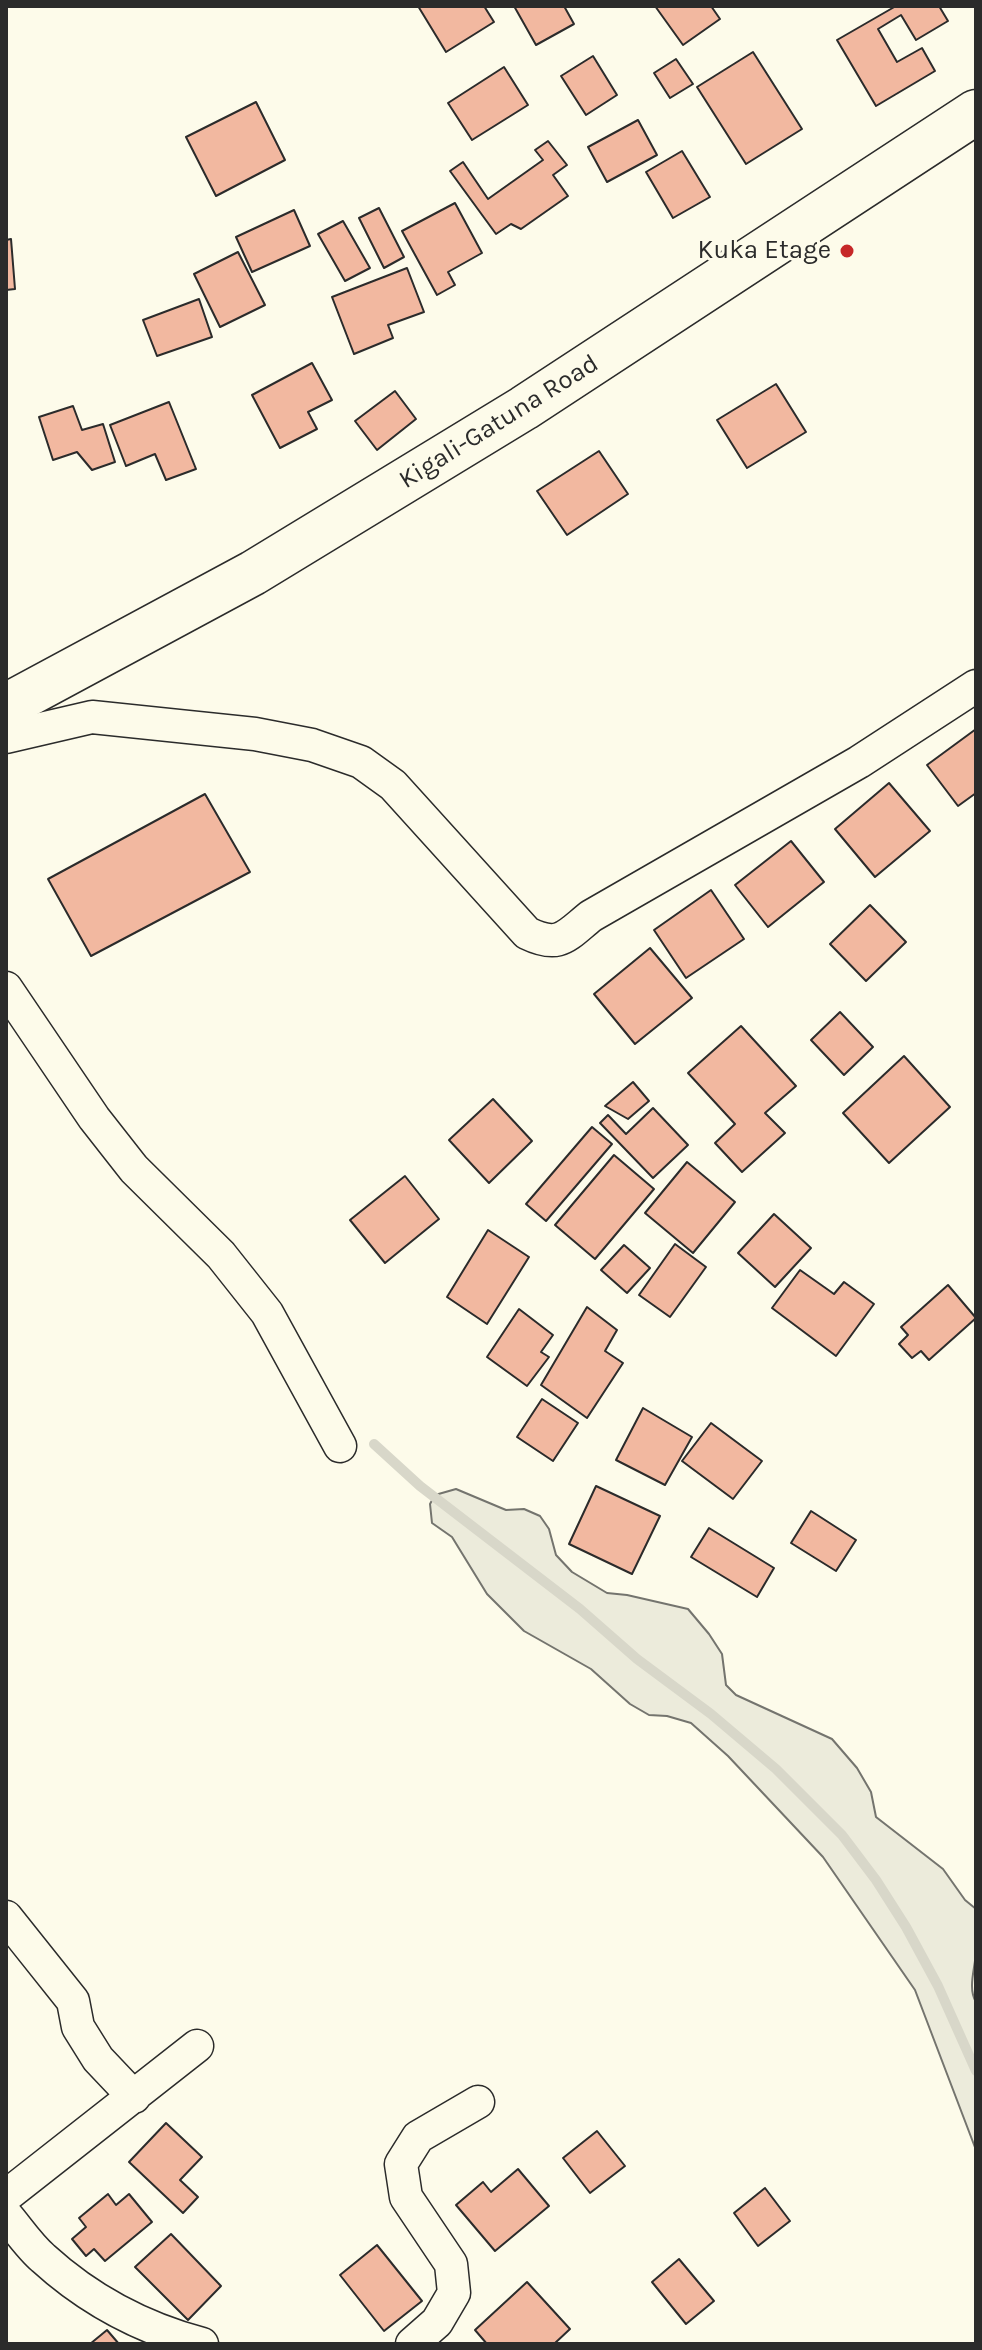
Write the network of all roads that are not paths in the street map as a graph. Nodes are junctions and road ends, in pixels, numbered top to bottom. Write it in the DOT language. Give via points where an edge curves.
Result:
graph roads {
  1 [pos="976,112"];
  2 [pos="976,686"];
  3 [pos="6,706"];
  4 [pos="6,737"];
  5 [pos="6,988"];
  6 [pos="340,1446"];
  7 [pos="6,1917"];
  8 [pos="197,2046"];
  9 [pos="134,2097"];
  10 [pos="478,2102"];
  11 [pos="6,2196"];
  12 [pos="6,2215"];
  13 [pos="202,2344"];
  14 [pos="412,2344"];
  1 -- 3 [label="highway, Kigali-Gatuna Road" via="511,416 253,573"];
  2 -- 4 [label="street" via="859,762 591,916 563,939 545,941 527,933 393,785 361,762 255,734 92,717"];
  5 -- 6 [label="street" via="134,1169 221,1255 267,1313"];
  7 -- 9 [label="street" via="73,2001 78,2027 98,2059"];
  8 -- 9 [label="street"];
  9 -- 11 [label="street"];
  10 -- 14 [label="street" via="418,2137 401,2164 406,2197 451,2264 454,2293 437,2322"];
  12 -- 13 [label="street" via="42,2257 108,2307 161,2333"];
}
